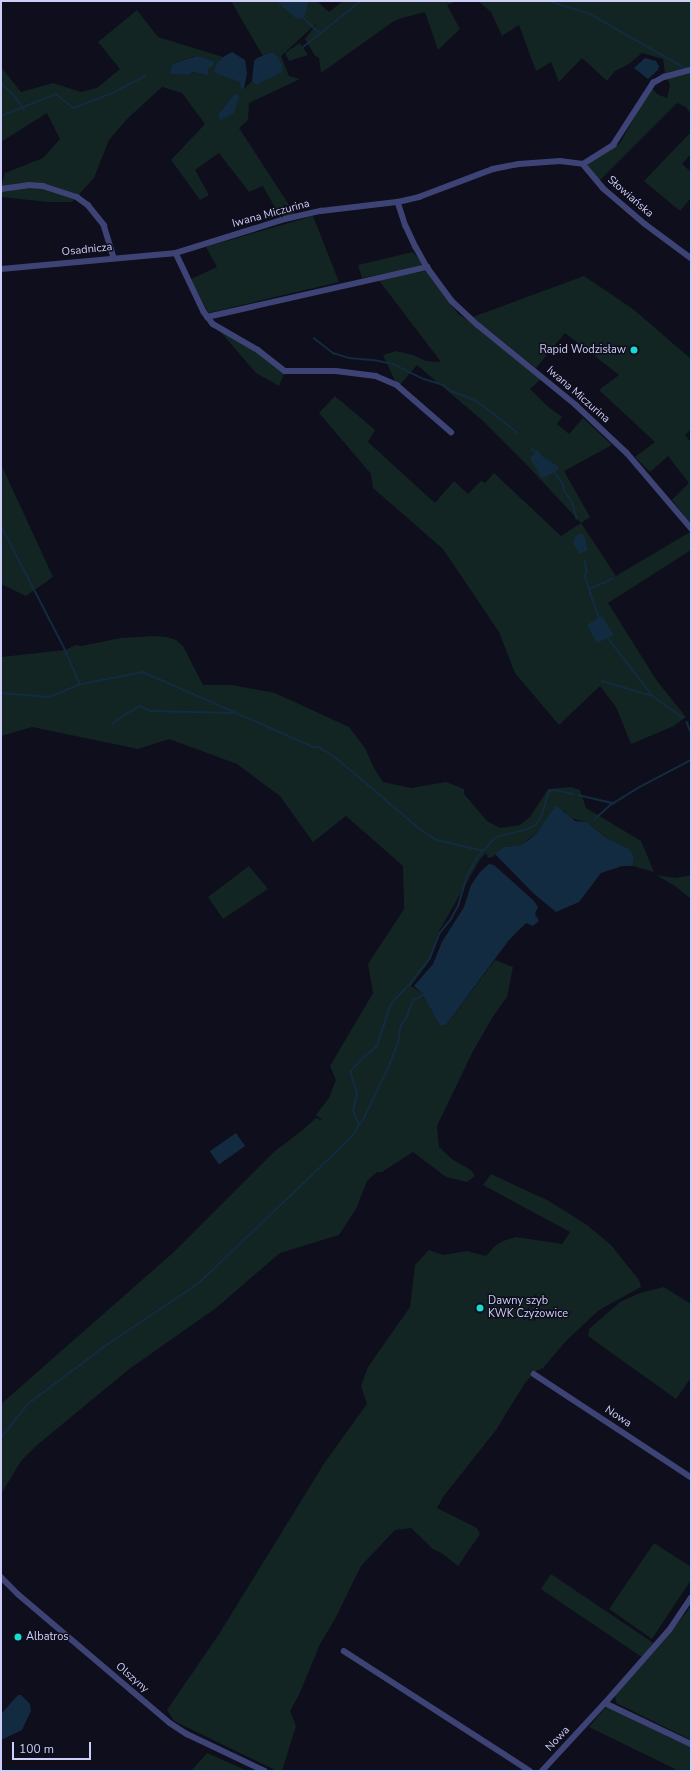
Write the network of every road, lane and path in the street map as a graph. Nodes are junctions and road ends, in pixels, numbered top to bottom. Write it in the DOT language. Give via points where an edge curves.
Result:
graph roads {
  1 [pos="691,70"];
  2 [pos="583,164"];
  3 [pos="1,189"];
  4 [pos="398,202"];
  5 [pos="176,253"];
  6 [pos="114,258"];
  7 [pos="691,258"];
  8 [pos="427,267"];
  9 [pos="1,269"];
  10 [pos="207,317"];
  11 [pos="451,432"];
  12 [pos="691,528"];
  13 [pos="534,1374"];
  14 [pos="691,1477"];
  15 [pos="1,1577"];
  16 [pos="691,1598"];
  17 [pos="344,1651"];
  18 [pos="605,1703"];
  19 [pos="691,1744"];
  20 [pos="265,1771"];
  21 [pos="530,1771"];
  22 [pos="542,1771"];
  1 -- 2 [label="street" via="664,77 653,83 613,145"];
  2 -- 4 [label="street, Iwana Miczurina" via="560,161 493,168 441,190"];
  2 -- 7 [label="street, Słowiańska" via="603,188 645,224"];
  3 -- 6 [label="street" via="28,185 43,186 77,197 88,205 104,225"];
  4 -- 5 [label="street, Iwana Miczurina" via="285,218"];
  4 -- 8 [label="street, Iwana Miczurina" via="406,226"];
  5 -- 6 [label="street, Osadnicza"];
  5 -- 10 [label="street"];
  6 -- 9 [label="street, Osadnicza"];
  8 -- 10 [label="street"];
  8 -- 12 [label="street, Iwana Miczurina" via="462,311 556,387 627,453"];
  10 -- 11 [label="street" via="213,324 258,350 285,371 336,371 369,375 397,385"];
  13 -- 14 [label="street, Nowa"];
  15 -- 20 [label="street, Olszyny" via="170,1723 187,1734"];
  16 -- 18 [label="street, Nowa" via="670,1629"];
  17 -- 21 [label="street"];
  18 -- 19 [label="street"];
  18 -- 22 [label="street, Nowa"];
}
